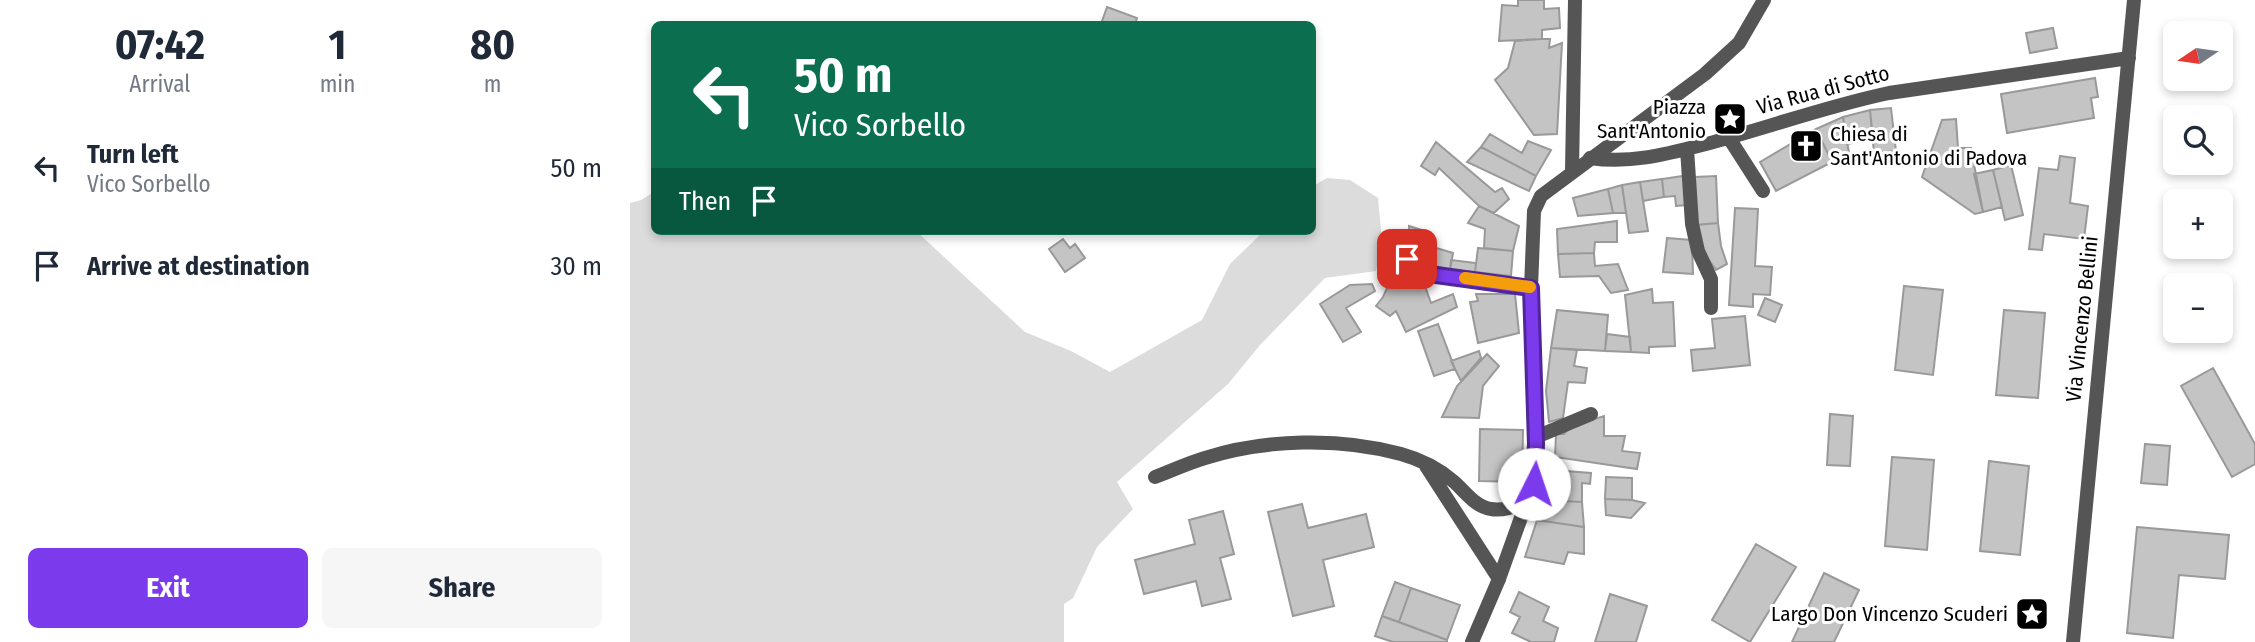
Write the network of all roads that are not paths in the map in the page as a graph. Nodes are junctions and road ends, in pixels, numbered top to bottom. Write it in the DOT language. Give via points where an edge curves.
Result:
graph roads {
  1 [pos="1575,0"];
  2 [pos="1764,0"];
  3 [pos="2134,0"];
  4 [pos="2129,58"];
  5 [pos="1730,138"];
  6 [pos="1687,149"];
  7 [pos="1590,159"];
  8 [pos="1572,171"];
  9 [pos="1763,191"];
  10 [pos="1407,259"];
  11 [pos="1531,288"];
  12 [pos="1711,308"];
  13 [pos="1591,414"];
  14 [pos="1536,437"];
  15 [pos="1423,462"];
  16 [pos="1155,477"];
  17 [pos="1527,502"];
  18 [pos="1499,579"];
  19 [pos="1472,642"];
  20 [pos="2073,642"];
  1 -- 8 [label="street"];
  2 -- 7 [label="street" via="1739,43 1705,74"];
  3 -- 4 [label="street, Via Vincenzo Bellini"];
  4 -- 5 [label="street, Via Rua di Sotto" via="1849,101"];
  4 -- 20 [label="street, Via Vincenzo Bellini"];
  5 -- 6 [label="street, Via Rua di Sotto"];
  5 -- 9 [label="street"];
  6 -- 7 [label="street, Via Rua di Sotto" via="1614,162"];
  6 -- 12 [label="street" via="1692,224 1711,279"];
  7 -- 8 [label="street"];
  8 -- 11 [label="street" via="1541,196 1534,211"];
  10 -- 11 [label="street" via="1429,274"];
  11 -- 14 [label="street"];
  13 -- 14 [label="street"];
  14 -- 17 [label="street" via="1534,484"];
  15 -- 16 [label="street" via="1400,454 1314,443 1206,457"];
  15 -- 17 [label="street" via="1489,509 1503,510"];
  15 -- 18 [label="street"];
  17 -- 18 [label="street"];
  18 -- 19 [label="street"];
}
